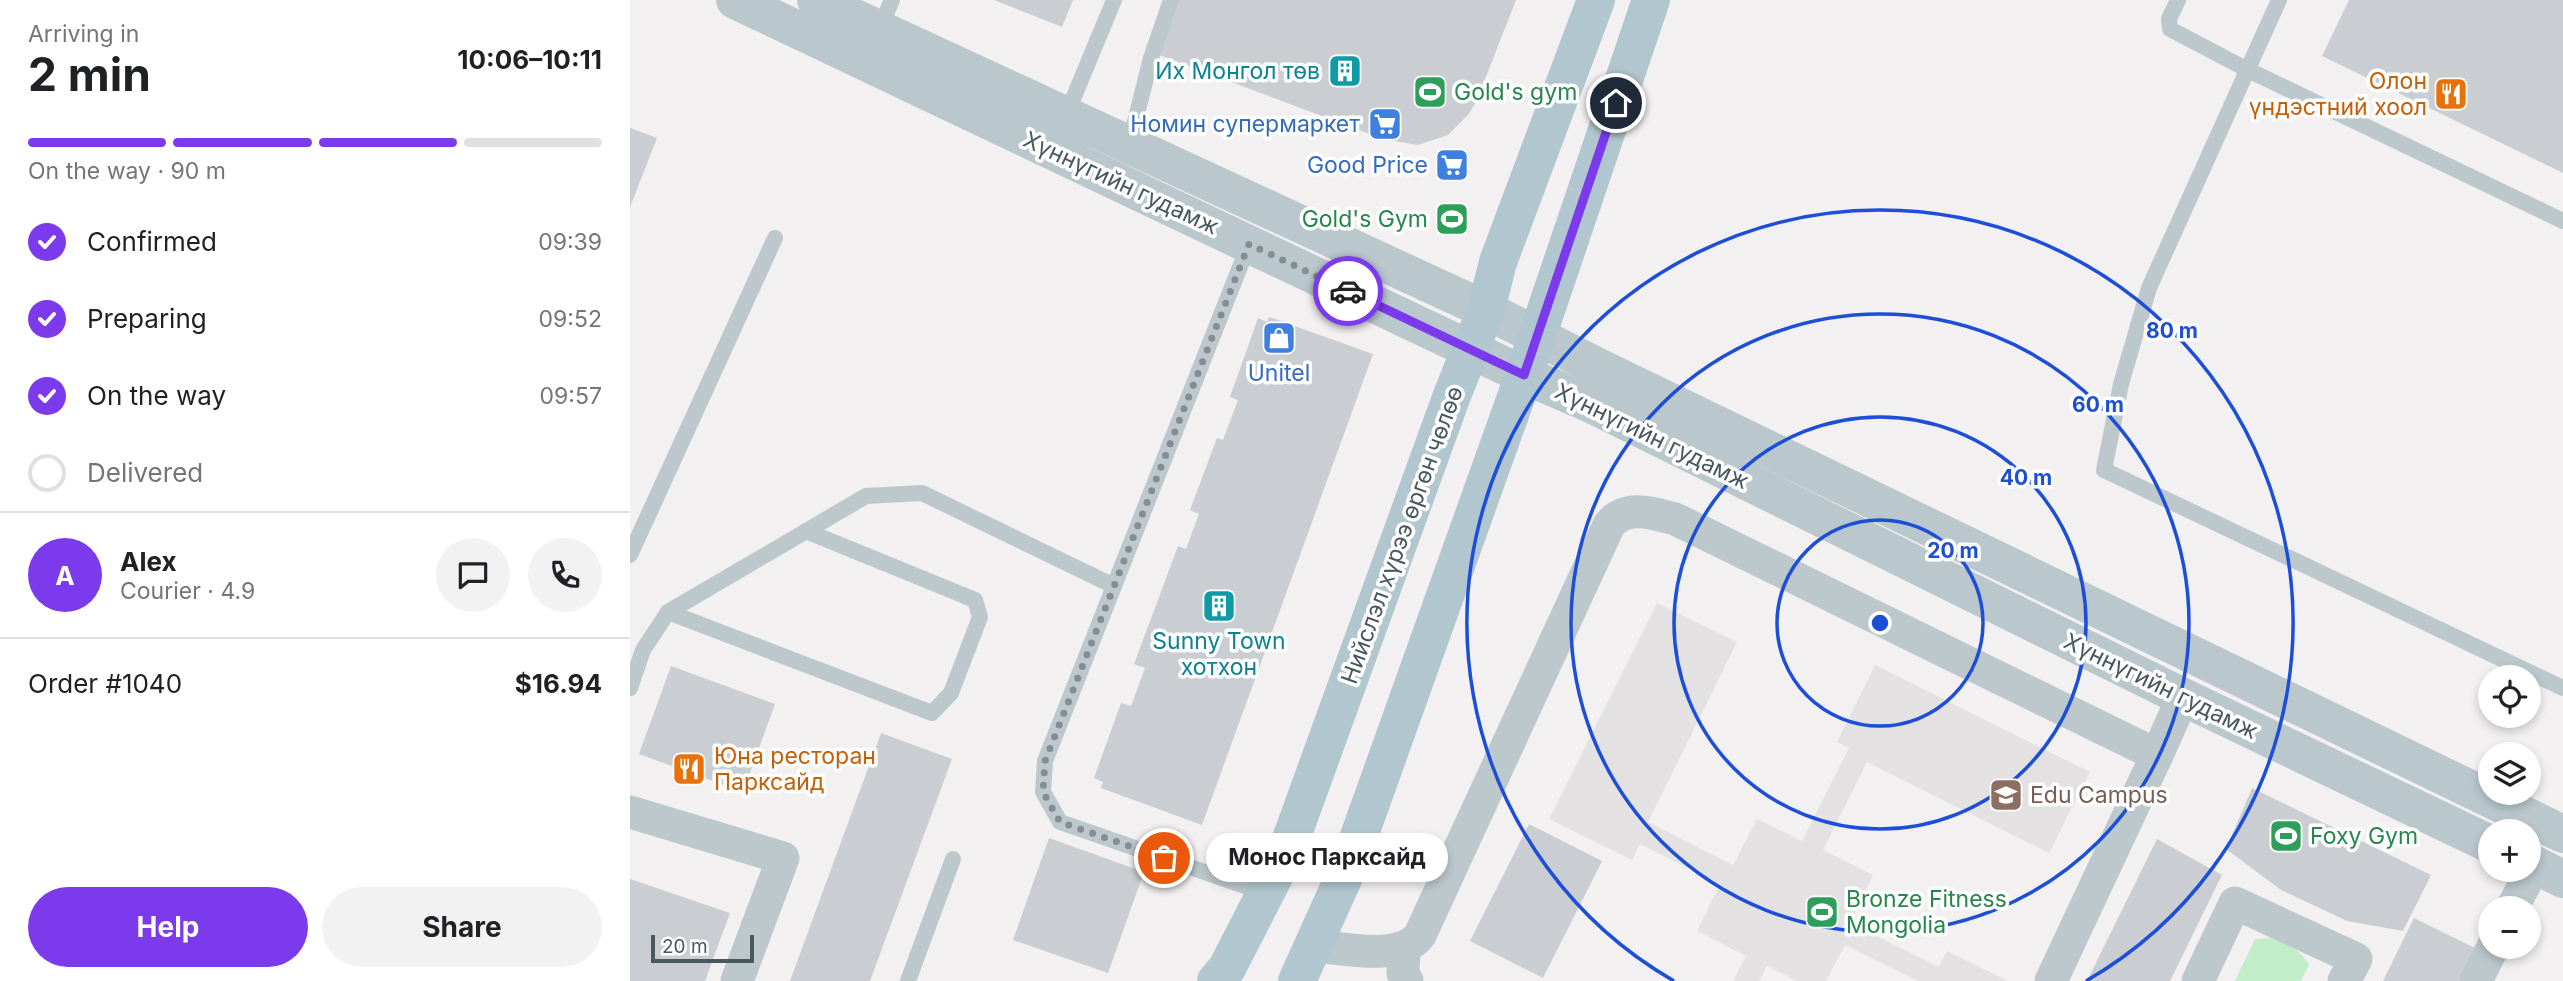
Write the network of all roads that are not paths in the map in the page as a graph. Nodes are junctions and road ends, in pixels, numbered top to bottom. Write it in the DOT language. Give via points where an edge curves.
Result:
graph roads {
  1 [pos="735,0"];
  2 [pos="816,0"];
  3 [pos="1114,0"];
  4 [pos="1171,0"];
  5 [pos="1596,0"];
  6 [pos="1651,0"];
  7 [pos="2178,0"];
  8 [pos="2279,0"];
  9 [pos="876,36"];
  10 [pos="2246,69"];
  11 [pos="1066,116"];
  12 [pos="1119,162"];
  13 [pos="2563,221"];
  14 [pos="775,238"];
  15 [pos="1249,244"];
  16 [pos="1486,310"];
  17 [pos="1537,337"];
  18 [pos="1472,350"];
  19 [pos="1524,375"];
  20 [pos="806,531"];
  21 [pos="630,555"];
  22 [pos="1114,586"];
  23 [pos="668,612"];
  24 [pos="630,688"];
  25 [pos="2563,688"];
  26 [pos="2183,697"];
  27 [pos="2157,755"];
  28 [pos="630,812"];
  29 [pos="2563,834"];
  30 [pos="2478,838"];
  31 [pos="953,859"];
  32 [pos="2542,869"];
  33 [pos="1265,893"];
  34 [pos="2521,896"];
  35 [pos="1314,946"];
  36 [pos="1404,948"];
  37 [pos="2487,959"];
  38 [pos="737,981"];
  39 [pos="908,981"];
  40 [pos="1216,981"];
  41 [pos="1297,981"];
  42 [pos="1406,981"];
  43 [pos="2051,981"];
  44 [pos="2198,981"];
  45 [pos="2344,981"];
  46 [pos="2476,981"];
  1 -- 9 [label="main road, Хүннүгийн гудамж"];
  2 -- 9 [label="main road, Хүннүгийн гудамж"];
  3 -- 11 [label="lane"];
  4 -- 12 [label="lane"];
  5 -- 16 [label="main road, Нийслэл хүрээ өргөн чөлөө" via="1498,261"];
  6 -- 17 [label="main road"];
  7 -- 10 [label="lane" via="2169,19 2170,29"];
  8 -- 10 [label="lane"];
  9 -- 11 [label="main road, Хүннүгийн гудамж"];
  9 -- 12 [label="main road, Хүннүгийн гудамж"];
  10 -- 13 [label="lane"];
  10 -- 25 [label="lane" via="2149,288 2121,384 2104,470"];
  11 -- 12 [label="main road, Хүннүгийн гудамж"];
  12 -- 15 [label="main road, Хүннүгийн гудамж"];
  12 -- 16 [label="main road, Хүннүгийн гудамж"];
  14 -- 21 [label="lane"];
  15 -- 18 [label="main road, Хүннүгийн гудамж"];
  15 -- 22 [label="lane"];
  16 -- 17 [label="main road, Хүннүгийн гудамж"];
  16 -- 18 [label="main road, Нийслэл хүрээ өргөн чөлөө"];
  17 -- 19 [label="main road"];
  17 -- 29 [label="main road, Хүннүгийн гудамж"];
  18 -- 19 [label="main road, Хүннүгийн гудамж"];
  18 -- 33 [label="main road, Нийслэл хүрээ өргөн чөлөө" via="1286,853"];
  19 -- 26 [label="main road, Хүннүгийн гудамж" via="1590,403"];
  19 -- 35 [label="main road" via="1347,870"];
  20 -- 22 [label="lane" via="866,496 922,493"];
  20 -- 23 [label="lane"];
  20 -- 23 [label="lane" via="975,600 980,617 951,694 932,713"];
  22 -- 33 [label="lane" via="1045,761 1043,792 1060,822"];
  23 -- 24 [label="lane" via="643,650"];
  26 -- 27 [label="street"];
  26 -- 30 [label="main road, Хүннүгийн гудамж"];
  27 -- 36 [label="street" via="1675,519 1628,513 1609,525 1423,929 1413,944"];
  27 -- 43 [label="street"];
  28 -- 38 [label="street" via="783,858"];
  31 -- 39 [label="lane"];
  32 -- 34 [label="street"];
  33 -- 40 [label="main road, Нийслэл хүрээ өргөн чөлөө"];
  35 -- 36 [label="street"];
  35 -- 41 [label="main road"];
  36 -- 42 [label="street"];
  37 -- 46 [label="street"];
  44 -- 45 [label="street" via="2235,903 2356,959"];
}
